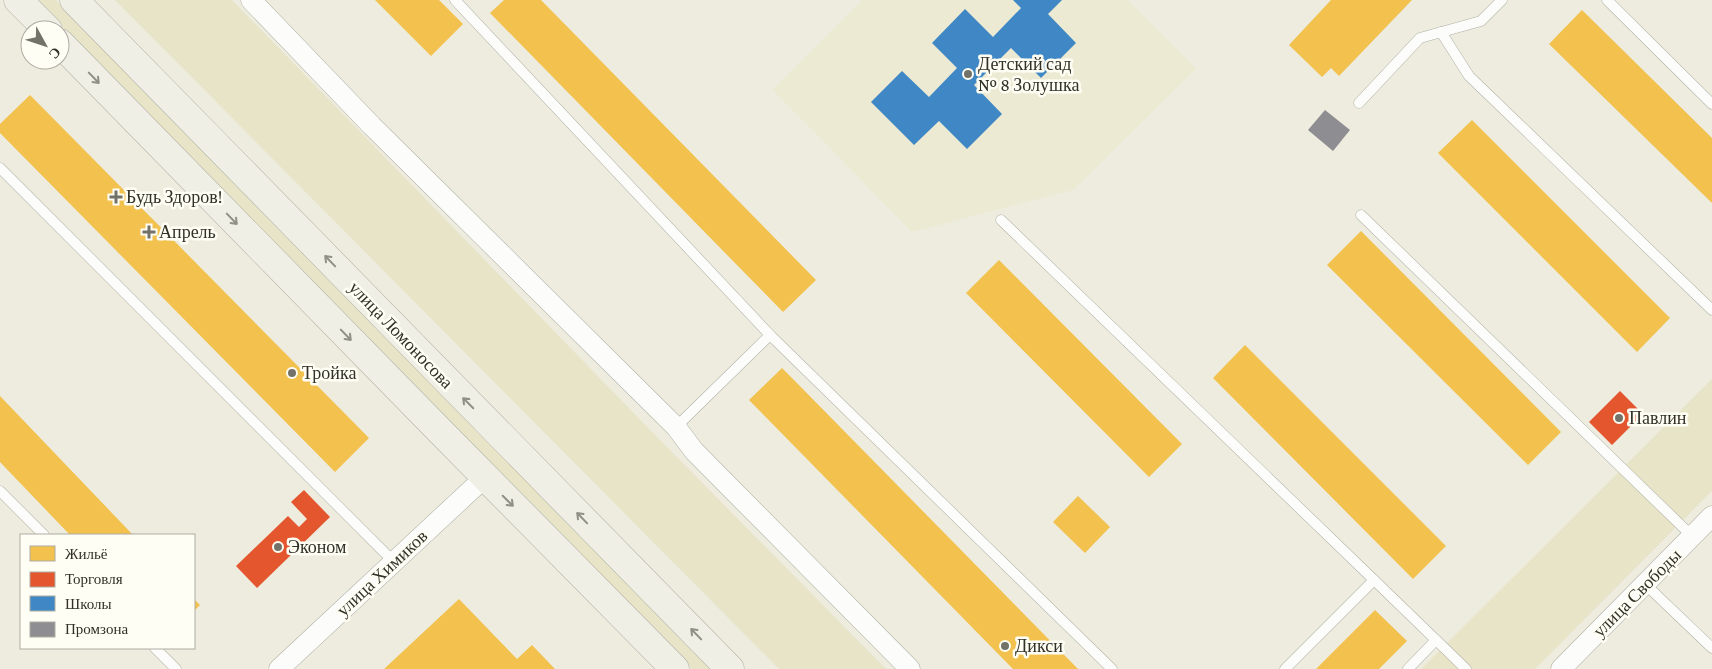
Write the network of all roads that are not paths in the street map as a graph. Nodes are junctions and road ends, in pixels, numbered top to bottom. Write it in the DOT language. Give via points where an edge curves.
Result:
graph roads {
  1 [pos="18,0"];
  2 [pos="74,0"];
  3 [pos="250,0"];
  4 [pos="455,0"];
  5 [pos="1502,0"];
  6 [pos="1607,0"];
  7 [pos="38,20"];
  8 [pos="1442,32"];
  9 [pos="70,53"];
  10 [pos="1359,103"];
  11 [pos="1712,104"];
  12 [pos="0,168"];
  13 [pos="1361,215"];
  14 [pos="1001,220"];
  15 [pos="1712,310"];
  16 [pos="770,335"];
  17 [pos="676,427"];
  18 [pos="484,477"];
  19 [pos="0,491"];
  20 [pos="1712,516"];
  21 [pos="43,534"];
  22 [pos="1692,536"];
  23 [pos="394,562"];
  24 [pos="1374,580"];
  25 [pos="1645,584"];
  26 [pos="1436,640"];
  27 [pos="1712,648"];
  28 [pos="156,649"];
  29 [pos="176,669"];
  30 [pos="279,669"];
  31 [pos="674,669"];
  32 [pos="730,669"];
  33 [pos="910,669"];
  34 [pos="1112,669"];
  35 [pos="1285,669"];
  36 [pos="1408,669"];
  37 [pos="1466,669"];
  38 [pos="1561,669"];
  1 -- 7 [label="main road"];
  32 -- 2 [label="main road, улица Ломоносова, one-way"];
  3 -- 17 [label="street" via="372,126"];
  4 -- 16 [label="lane"];
  5 -- 8 [label="lane" via="1481,21"];
  6 -- 11 [label="lane"];
  8 -- 10 [label="lane" via="1420,38"];
  8 -- 15 [label="lane" via="1469,76"];
  9 -- 18 [label="main road, one-way"];
  12 -- 23 [label="lane"];
  13 -- 22 [label="lane"];
  14 -- 24 [label="lane"];
  16 -- 17 [label="lane"];
  16 -- 34 [label="lane"];
  17 -- 33 [label="street" via="694,451"];
  18 -- 23 [label="street, улица Химиков"];
  18 -- 31 [label="main road, one-way"];
  19 -- 21 [label="lane"];
  20 -- 22 [label="street, улица Свободы"];
  22 -- 25 [label="street, улица Свободы"];
  23 -- 30 [label="street, улица Химиков"];
  24 -- 26 [label="lane"];
  24 -- 35 [label="lane"];
  25 -- 27 [label="lane"];
  25 -- 38 [label="street, улица Свободы"];
  26 -- 36 [label="lane"];
  26 -- 37 [label="lane"];
  28 -- 29 [label="lane"];
}
